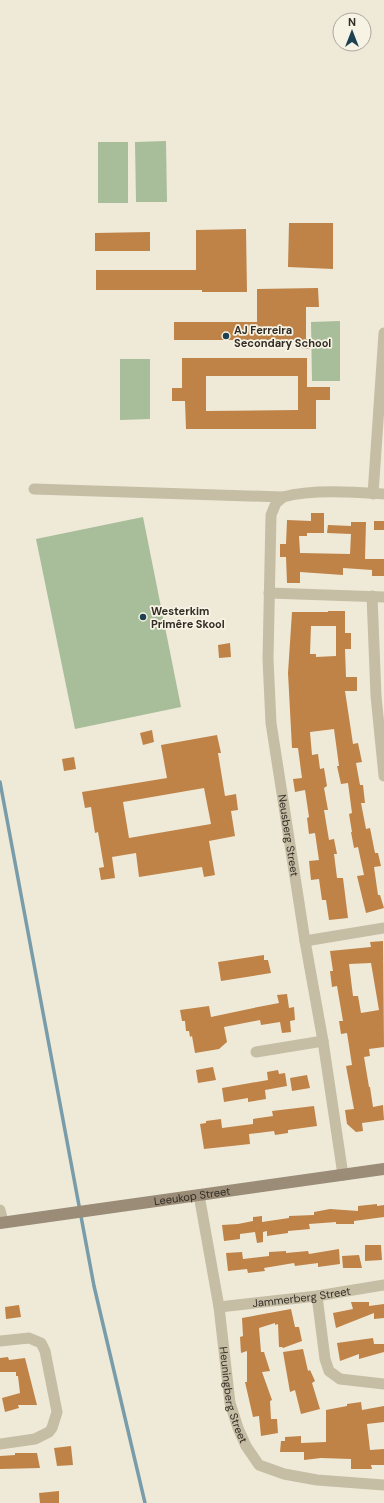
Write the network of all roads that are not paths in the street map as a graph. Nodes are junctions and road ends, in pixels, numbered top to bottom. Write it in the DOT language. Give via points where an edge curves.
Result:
graph roads {
  1 [pos="384,333"];
  2 [pos="382,393"];
  3 [pos="34,489"];
  4 [pos="379,494"];
  5 [pos="283,497"];
  6 [pos="269,593"];
  7 [pos="372,596"];
  8 [pos="384,597"];
  9 [pos="380,696"];
  10 [pos="384,776"];
  11 [pos="384,928"];
  12 [pos="305,941"];
  13 [pos="323,1041"];
  14 [pos="256,1052"];
  15 [pos="384,1169"];
  16 [pos="343,1174"];
  17 [pos="199,1195"];
  18 [pos="0,1210"];
  19 [pos="2,1222"];
  20 [pos="384,1285"];
  21 [pos="316,1296"];
  22 [pos="219,1307"];
  23 [pos="0,1341"];
  24 [pos="384,1384"];
  25 [pos="0,1444"];
  26 [pos="384,1485"];
  1 -- 2 [label="street"];
  2 -- 4 [label="street"];
  3 -- 5 [label="street"];
  4 -- 5 [label="street" via="310,492"];
  5 -- 6 [label="street, Neusberg Street" via="276,503 272,515"];
  6 -- 7 [label="street"];
  6 -- 12 [label="street, Neusberg Street" via="268,660 271,723"];
  7 -- 8 [label="street"];
  7 -- 9 [label="street"];
  9 -- 10 [label="street"];
  11 -- 12 [label="street"];
  12 -- 13 [label="street, Neusberg Street"];
  13 -- 14 [label="street"];
  13 -- 16 [label="street, Neusberg Street"];
  15 -- 16 [label="street, Leeukop Street"];
  16 -- 17 [label="street, Leeukop Street"];
  17 -- 19 [label="street, Leeukop Street"];
  17 -- 22 [label="street, Heuningberg Street"];
  18 -- 19 [label="street"];
  20 -- 21 [label="street, Jammerberg Street"];
  21 -- 22 [label="street, Jammerberg Street"];
  21 -- 24 [label="street" via="325,1359 330,1371 340,1379"];
  22 -- 26 [label="street, Heuningberg Street" via="230,1403 246,1446 259,1465 284,1474 316,1480"];
  23 -- 25 [label="street" via="29,1338 41,1343 45,1351 57,1412 49,1432 35,1439"];
}
